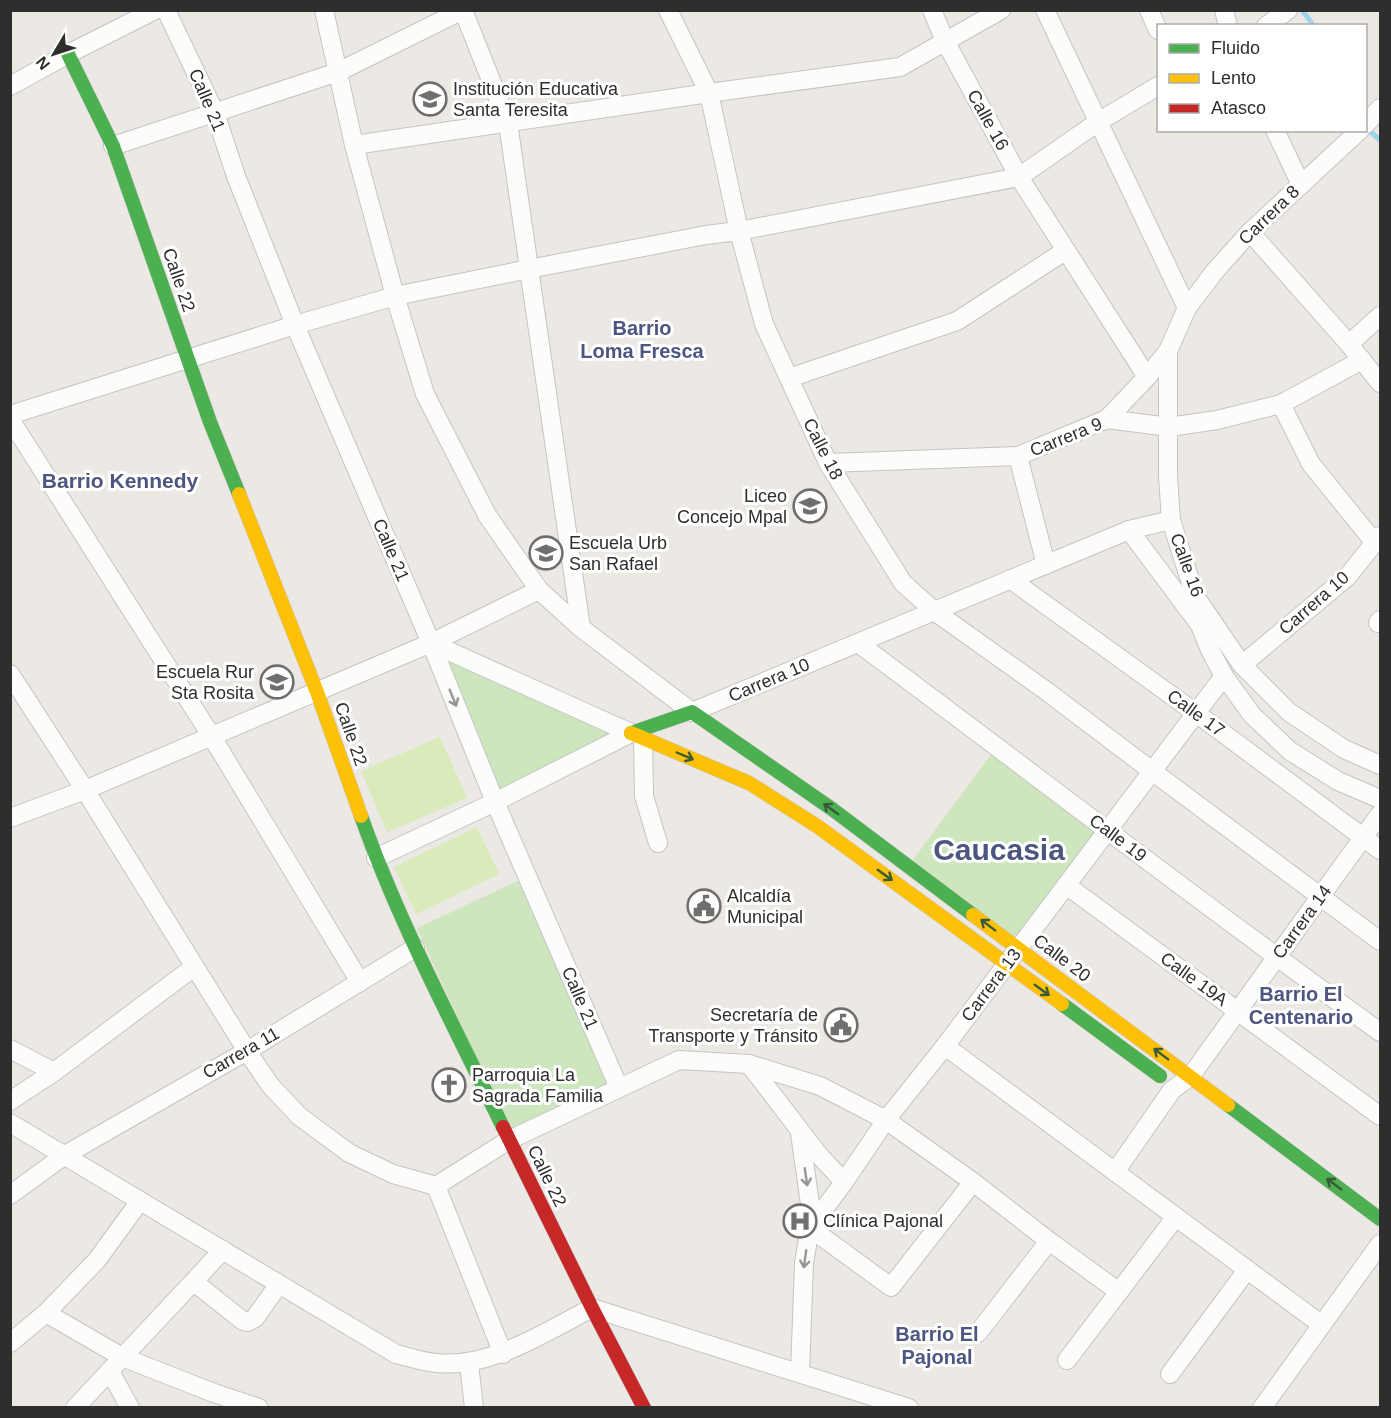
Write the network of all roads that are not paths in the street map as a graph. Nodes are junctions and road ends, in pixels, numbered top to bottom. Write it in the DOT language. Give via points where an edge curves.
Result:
graph roads {
  1 [pos="155,10"];
  2 [pos="166,10"];
  3 [pos="324,10"];
  4 [pos="463,10"];
  5 [pos="668,10"];
  6 [pos="932,10"];
  7 [pos="1001,10"];
  8 [pos="1045,10"];
  9 [pos="1149,10"];
  10 [pos="1288,10"];
  11 [pos="1269,24"];
  12 [pos="1157,28"];
  13 [pos="945,41"];
  14 [pos="68,54"];
  15 [pos="338,72"];
  16 [pos="10,86"];
  17 [pos="1157,87"];
  18 [pos="709,93"];
  19 [pos="215,113"];
  20 [pos="1098,122"];
  21 [pos="508,123"];
  22 [pos="1276,132"];
  23 [pos="1357,132"];
  24 [pos="354,145"];
  25 [pos="113,146"];
  26 [pos="1019,177"];
  27 [pos="1301,185"];
  28 [pos="739,231"];
  29 [pos="1250,232"];
  30 [pos="1065,251"];
  31 [pos="529,269"];
  32 [pos="395,296"];
  33 [pos="1187,308"];
  34 [pos="1380,316"];
  35 [pos="295,325"];
  36 [pos="1349,344"];
  37 [pos="1168,351"];
  38 [pos="187,360"];
  39 [pos="1362,360"];
  40 [pos="1147,377"];
  41 [pos="789,378"];
  42 [pos="1380,383"];
  43 [pos="1281,404"];
  44 [pos="10,417"];
  45 [pos="1107,419"];
  46 [pos="1169,427"];
  47 [pos="1018,456"];
  48 [pos="828,463"];
  49 [pos="1171,520"];
  50 [pos="1129,530"];
  51 [pos="1378,539"];
  52 [pos="1046,564"];
  53 [pos="1010,579"];
  54 [pos="539,590"];
  55 [pos="934,611"];
  56 [pos="581,628"];
  57 [pos="858,643"];
  58 [pos="431,644"];
  59 [pos="1242,665"];
  60 [pos="10,674"];
  61 [pos="1224,676"];
  62 [pos="317,692"];
  63 [pos="692,712"];
  64 [pos="1196,713"];
  65 [pos="637,735"];
  66 [pos="212,736"];
  67 [pos="1380,765"];
  68 [pos="1152,771"];
  69 [pos="85,790"];
  70 [pos="1380,799"];
  71 [pos="495,802"];
  72 [pos="1380,813"];
  73 [pos="10,818"];
  74 [pos="1108,830"];
  75 [pos="1364,837"];
  76 [pos="658,843"];
  77 [pos="1380,850"];
  78 [pos="376,858"];
  79 [pos="1066,885"];
  80 [pos="1320,896"];
  81 [pos="1380,941"];
  82 [pos="415,948"];
  83 [pos="1018,948"];
  84 [pos="1276,958"];
  85 [pos="1007,964"];
  86 [pos="194,967"];
  87 [pos="360,982"];
  88 [pos="1238,1011"];
  89 [pos="1380,1032"];
  90 [pos="945,1047"];
  91 [pos="10,1049"];
  92 [pos="246,1051"];
  93 [pos="749,1064"];
  94 [pos="54,1072"];
  95 [pos="1184,1086"];
  96 [pos="619,1088"];
  97 [pos="10,1101"];
  98 [pos="1380,1116"];
  99 [pos="886,1120"];
  100 [pos="10,1123"];
  101 [pos="800,1129"];
  102 [pos="510,1140"];
  103 [pos="65,1155"];
  104 [pos="1114,1172"];
  105 [pos="844,1182"];
  106 [pos="973,1182"];
  107 [pos="436,1186"];
  108 [pos="10,1195"];
  109 [pos="140,1201"];
  110 [pos="1175,1218"];
  111 [pos="812,1227"];
  112 [pos="1378,1232"];
  113 [pos="1049,1241"];
  114 [pos="223,1250"];
  115 [pos="1247,1270"];
  116 [pos="194,1282"];
  117 [pos="279,1284"];
  118 [pos="1119,1292"];
  119 [pos="592,1308"];
  120 [pos="46,1313"];
  121 [pos="1322,1325"];
  122 [pos="978,1333"];
  123 [pos="10,1343"];
  124 [pos="503,1353"];
  125 [pos="1066,1360"];
  126 [pos="469,1363"];
  127 [pos="116,1364"];
  128 [pos="800,1373"];
  129 [pos="1170,1374"];
  130 [pos="218,1400"];
  131 [pos="77,1407"];
  132 [pos="130,1407"];
  133 [pos="259,1407"];
  134 [pos="474,1407"];
  135 [pos="644,1407"];
  136 [pos="909,1407"];
  137 [pos="1262,1407"];
  1 -- 14 [label="street"];
  2 -- 19 [label="street, Calle 21"];
  3 -- 15 [label="street"];
  4 -- 15 [label="street"];
  4 -- 21 [label="street"];
  5 -- 18 [label="street, Calle 18"];
  6 -- 13 [label="street, Calle 16"];
  7 -- 13 [label="street"];
  8 -- 20 [label="street"];
  9 -- 12 [label="street"];
  10 -- 11 [label="street"];
  13 -- 18 [label="street" via="900,67"];
  13 -- 26 [label="street, Calle 16"];
  14 -- 16 [label="street"];
  14 -- 25 [label="street, Calle 22"];
  15 -- 19 [label="street"];
  15 -- 24 [label="street"];
  17 -- 20 [label="street"];
  18 -- 21 [label="street"];
  18 -- 28 [label="street, Calle 18"];
  19 -- 25 [label="street"];
  19 -- 35 [label="street, Calle 21"];
  20 -- 26 [label="street"];
  20 -- 33 [label="street"];
  21 -- 24 [label="street"];
  21 -- 31 [label="street"];
  22 -- 27 [label="street"];
  23 -- 27 [label="street, Carrera 8"];
  24 -- 32 [label="street"];
  25 -- 38 [label="street, Calle 22"];
  26 -- 28 [label="street"];
  26 -- 30 [label="street, Calle 16"];
  27 -- 29 [label="street, Carrera 8"];
  28 -- 31 [label="street"];
  28 -- 41 [label="street, Calle 18" via="764,324"];
  29 -- 33 [label="street, Carrera 8"];
  29 -- 36 [label="street"];
  30 -- 40 [label="street, Calle 16"];
  30 -- 41 [label="street" via="957,321"];
  31 -- 32 [label="street"];
  31 -- 56 [label="street"];
  32 -- 35 [label="street"];
  32 -- 54 [label="street" via="425,394 487,515"];
  33 -- 37 [label="street, Carrera 8"];
  34 -- 36 [label="street"];
  35 -- 38 [label="street"];
  35 -- 58 [label="street, Calle 21"];
  36 -- 39 [label="street"];
  37 -- 40 [label="street"];
  37 -- 46 [label="street, Calle 16"];
  38 -- 44 [label="street"];
  38 -- 62 [label="street, Calle 22"];
  39 -- 42 [label="street"];
  39 -- 43 [label="street, Carrera 9"];
  40 -- 45 [label="street"];
  41 -- 48 [label="street, Calle 18"];
  43 -- 46 [label="street, Carrera 9"];
  43 -- 51 [label="street" via="1311,464"];
  44 -- 66 [label="street"];
  45 -- 46 [label="street, Carrera 9"];
  45 -- 47 [label="street, Carrera 9"];
  46 -- 49 [label="street, Calle 16"];
  47 -- 48 [label="street, Carrera 9"];
  47 -- 52 [label="street"];
  48 -- 55 [label="street, Calle 18" via="903,583"];
  49 -- 50 [label="street, Carrera 10"];
  49 -- 59 [label="street, Calle 16" via="1196,596"];
  50 -- 52 [label="street, Carrera 10"];
  50 -- 61 [label="street, Calle 16" via="1200,625"];
  51 -- 59 [label="street, Carrera 10" via="1347,577"];
  52 -- 53 [label="street, Carrera 10"];
  53 -- 55 [label="street, Carrera 10"];
  53 -- 64 [label="street, Calle 17"];
  54 -- 56 [label="street"];
  54 -- 58 [label="street"];
  55 -- 57 [label="street, Carrera 10"];
  55 -- 68 [label="street, Calle 18"];
  56 -- 63 [label="street"];
  57 -- 63 [label="street, Carrera 10"];
  57 -- 74 [label="street, Calle 19"];
  58 -- 62 [label="street"];
  58 -- 65 [label="street"];
  58 -- 71 [label="street, Calle 21, one-way"];
  59 -- 67 [label="street, Calle 16" via="1289,712 1344,749"];
  60 -- 69 [label="street"];
  61 -- 64 [label="street, Carrera 13"];
  61 -- 70 [label="street, Calle 16" via="1252,715 1290,751 1338,782"];
  62 -- 66 [label="street"];
  62 -- 78 [label="street, Calle 22"];
  63 -- 65 [label="street, Carrera 10"];
  83 -- 63 [label="street, Calle 20, one-way" via="832,809"];
  64 -- 68 [label="street, Carrera 13"];
  64 -- 75 [label="street, Calle 17"];
  65 -- 71 [label="street, Carrera 10"];
  65 -- 76 [label="street" via="644,796"];
  65 -- 85 [label="street, Calle 20, one-way" via="749,783 817,826"];
  66 -- 69 [label="street"];
  66 -- 87 [label="street"];
  68 -- 74 [label="street, Carrera 13"];
  68 -- 80 [label="street, Calle 18"];
  69 -- 73 [label="street"];
  69 -- 86 [label="street"];
  71 -- 78 [label="street, Carrera 10"];
  71 -- 96 [label="street, Calle 21"];
  72 -- 75 [label="street, Carrera 14"];
  74 -- 79 [label="street, Carrera 13"];
  74 -- 84 [label="street, Calle 19"];
  75 -- 77 [label="street, Calle 17"];
  75 -- 80 [label="street, Carrera 14"];
  78 -- 82 [label="street, Calle 22"];
  79 -- 83 [label="street, Carrera 13"];
  79 -- 88 [label="street, Calle 19A"];
  80 -- 81 [label="street, Calle 18"];
  80 -- 84 [label="street, Carrera 14"];
  82 -- 87 [label="street, Carrera 11"];
  82 -- 102 [label="street, Calle 22"];
  83 -- 85 [label="street, Carrera 13"];
  95 -- 83 [label="street, Calle 20, one-way"];
  84 -- 88 [label="street, Carrera 14"];
  84 -- 89 [label="street, Calle 19"];
  85 -- 90 [label="street, Carrera 13"];
  85 -- 95 [label="street, Calle 20, one-way"];
  86 -- 92 [label="street"];
  86 -- 94 [label="street"];
  87 -- 92 [label="street, Carrera 11"];
  88 -- 95 [label="street, Carrera 14"];
  88 -- 98 [label="street, Calle 19A"];
  90 -- 99 [label="street, Carrera 13"];
  90 -- 104 [label="street"];
  91 -- 94 [label="street"];
  92 -- 103 [label="street, Carrera 11"];
  92 -- 107 [label="street" via="299,1116 349,1153 393,1174"];
  93 -- 96 [label="street" via="679,1060"];
  93 -- 99 [label="street" via="820,1086"];
  93 -- 101 [label="street"];
  94 -- 97 [label="street"];
  95 -- 104 [label="street, Carrera 14" via="1172,1090"];
  112 -- 95 [label="street, Calle 20, one-way"];
  96 -- 102 [label="street"];
  99 -- 105 [label="street, Carrera 13"];
  99 -- 106 [label="street"];
  100 -- 103 [label="street"];
  101 -- 105 [label="street"];
  101 -- 111 [label="street, one-way"];
  102 -- 107 [label="street"];
  102 -- 119 [label="street, Calle 22"];
  103 -- 108 [label="street, Carrera 11"];
  103 -- 109 [label="street"];
  104 -- 110 [label="street"];
  105 -- 111 [label="street, Carrera 13"];
  106 -- 111 [label="street" via="891,1287"];
  106 -- 113 [label="street"];
  107 -- 124 [label="street"];
  109 -- 114 [label="street"];
  109 -- 120 [label="street" via="97,1260"];
  110 -- 115 [label="street"];
  110 -- 118 [label="street"];
  111 -- 128 [label="street, one-way" via="804,1263"];
  112 -- 121 [label="street"];
  113 -- 118 [label="street"];
  113 -- 122 [label="street"];
  114 -- 116 [label="street"];
  114 -- 117 [label="street"];
  115 -- 121 [label="street"];
  115 -- 129 [label="street"];
  116 -- 117 [label="street" via="248,1322"];
  116 -- 127 [label="street"];
  117 -- 126 [label="street" via="396,1354 437,1364"];
  118 -- 125 [label="street"];
  119 -- 124 [label="street"];
  119 -- 128 [label="street"];
  119 -- 135 [label="street, Calle 22"];
  120 -- 123 [label="street"];
  120 -- 127 [label="street"];
  121 -- 137 [label="street"];
  124 -- 126 [label="street"];
  126 -- 134 [label="street"];
  127 -- 130 [label="street"];
  127 -- 131 [label="street"];
  127 -- 132 [label="street"];
  128 -- 136 [label="street"];
  130 -- 133 [label="street"];
}
